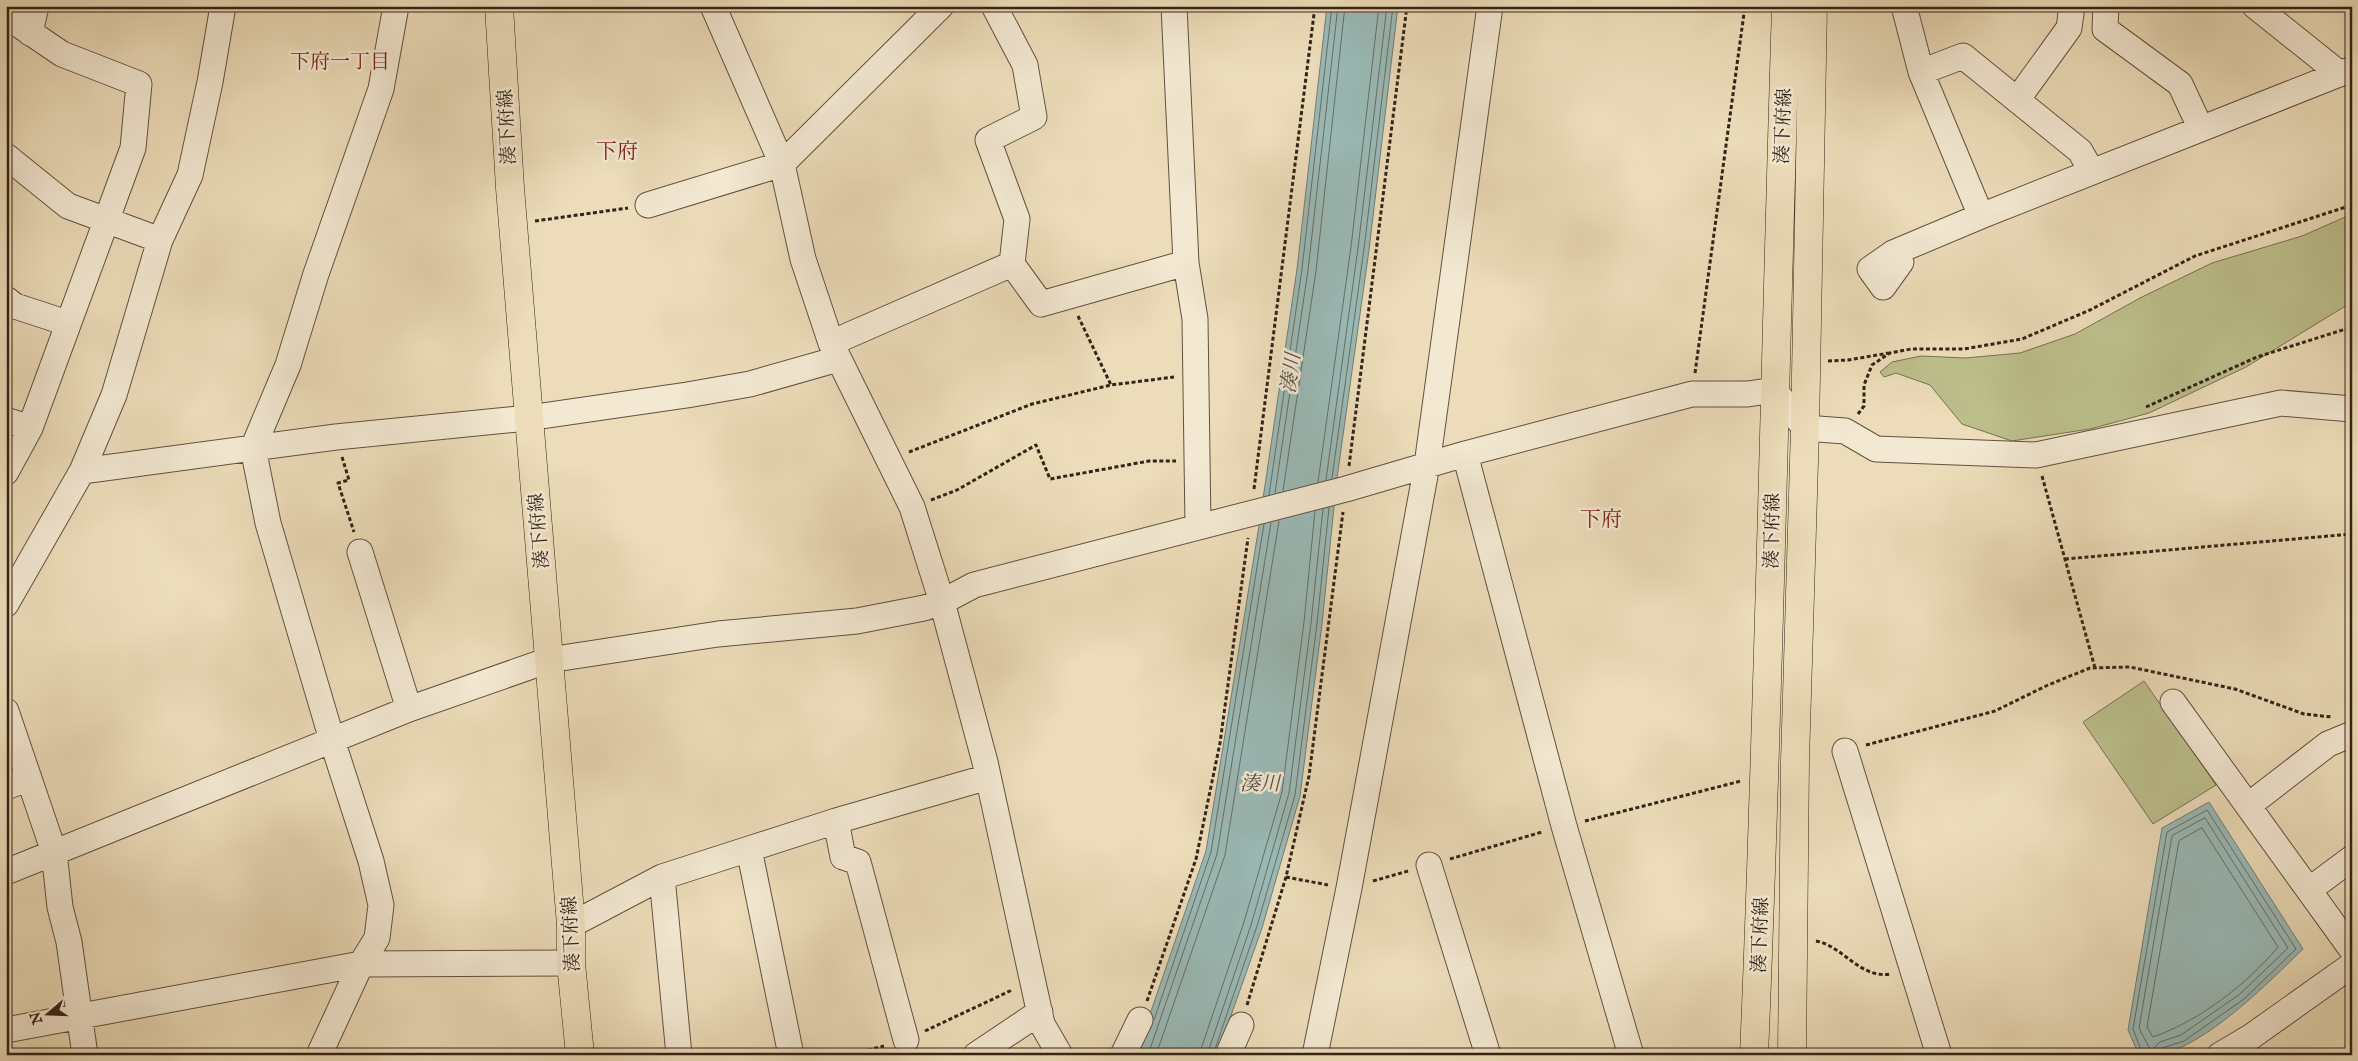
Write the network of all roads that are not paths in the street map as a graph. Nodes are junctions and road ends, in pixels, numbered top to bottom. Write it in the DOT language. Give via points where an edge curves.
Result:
graph roads {
  1 [pos="36,6"];
  2 [pos="396,6"];
  3 [pos="499,6"];
  4 [pos="713,6"];
  5 [pos="941,6"];
  6 [pos="994,6"];
  7 [pos="1174,6"];
  8 [pos="1490,6"];
  9 [pos="1786,6"];
  10 [pos="1813,6"];
  11 [pos="1904,6"];
  12 [pos="2072,6"];
  13 [pos="2106,6"];
  14 [pos="2255,6"];
  15 [pos="228,8"];
  16 [pos="6,16"];
  17 [pos="30,33"];
  18 [pos="1921,72"];
  19 [pos="2346,72"];
  20 [pos="2017,100"];
  21 [pos="2201,129"];
  22 [pos="6,156"];
  23 [pos="782,164"];
  24 [pos="2092,172"];
  25 [pos="648,205"];
  26 [pos="1982,216"];
  27 [pos="106,220"];
  28 [pos="160,240"];
  29 [pos="1894,253"];
  30 [pos="1186,263"];
  31 [pos="1012,264"];
  32 [pos="6,299"];
  33 [pos="67,323"];
  34 [pos="834,351"];
  35 [pos="1774,390"];
  36 [pos="2352,409"];
  37 [pos="528,418"];
  38 [pos="6,420"];
  39 [pos="30,428"];
  40 [pos="1806,428"];
  41 [pos="253,448"];
  42 [pos="1464,454"];
  43 [pos="1427,465"];
  44 [pos="82,471"];
  45 [pos="6,472"];
  46 [pos="1198,526"];
  47 [pos="360,552"];
  48 [pos="942,602"];
  49 [pos="6,604"];
  50 [pos="549,660"];
  51 [pos="2173,702"];
  52 [pos="409,709"];
  53 [pos="6,711"];
  54 [pos="2344,726"];
  55 [pos="332,740"];
  56 [pos="1845,751"];
  57 [pos="988,776"];
  58 [pos="18,782"];
  59 [pos="2249,805"];
  60 [pos="836,821"];
  61 [pos="749,849"];
  62 [pos="54,852"];
  63 [pos="2352,858"];
  64 [pos="1429,864"];
  65 [pos="6,872"];
  66 [pos="662,877"];
  67 [pos="2309,890"];
  68 [pos="571,925"];
  69 [pos="2352,950"];
  70 [pos="361,964"];
  71 [pos="571,964"];
  72 [pos="2352,965"];
  73 [pos="1040,1012"];
  74 [pos="81,1016"];
  75 [pos="1140,1020"];
  76 [pos="1241,1025"];
  77 [pos="6,1030"];
  78 [pos="906,1040"];
  79 [pos="85,1055"];
  80 [pos="319,1055"];
  81 [pos="580,1055"];
  82 [pos="679,1055"];
  83 [pos="792,1055"];
  84 [pos="976,1055"];
  85 [pos="1060,1055"];
  86 [pos="1123,1055"];
  87 [pos="1228,1055"];
  88 [pos="1315,1055"];
  89 [pos="1488,1055"];
  90 [pos="1631,1055"];
  91 [pos="1754,1055"];
  92 [pos="1792,1055"];
  93 [pos="1939,1055"];
  94 [pos="2220,1055"];
  1 -- 17 [label="street"];
  2 -- 41 [label="street" via="381,89 316,274 288,365"];
  3 -- 37 [label="main road, 湊下府線"];
  4 -- 23 [label="street"];
  5 -- 23 [label="street"];
  6 -- 31 [label="street" via="1025,65 1034,117 988,140 1017,219"];
  7 -- 30 [label="street"];
  8 -- 43 [label="street"];
  9 -- 35 [label="main road, 湊下府線"];
  10 -- 40 [label="main road, 湊下府線"];
  11 -- 18 [label="street"];
  12 -- 20 [label="street" via="2070,28"];
  13 -- 21 [label="street" via="2105,29 2180,84"];
  14 -- 19 [label="street"];
  15 -- 28 [label="street" via="190,175"];
  16 -- 17 [label="street"];
  17 -- 27 [label="street" via="62,54 139,84 133,148"];
  18 -- 20 [label="street" via="1962,56"];
  18 -- 26 [label="street"];
  19 -- 21 [label="street"];
  20 -- 24 [label="street" via="2080,151"];
  21 -- 24 [label="street"];
  22 -- 27 [label="street" via="68,206"];
  23 -- 25 [label="street"];
  23 -- 34 [label="street" via="803,259"];
  24 -- 26 [label="street"];
  26 -- 29 [label="street"];
  27 -- 28 [label="street"];
  27 -- 33 [label="street"];
  28 -- 44 [label="street" via="114,395"];
  30 -- 31 [label="street" via="1041,304"];
  30 -- 46 [label="street" via="1195,319"];
  31 -- 34 [label="street"];
  32 -- 33 [label="street" via="15,306"];
  33 -- 39 [label="street"];
  34 -- 37 [label="street" via="750,384"];
  34 -- 48 [label="street" via="912,507"];
  35 -- 40 [label="street"];
  35 -- 42 [label="street" via="1748,394 1692,394"];
  35 -- 91 [label="main road, 湊下府線" via="1766,774"];
  36 -- 40 [label="street" via="2281,403 2036,455 1876,449 1845,431"];
  37 -- 41 [label="street"];
  37 -- 50 [label="main road, 湊下府線"];
  38 -- 39 [label="street"];
  39 -- 45 [label="street"];
  40 -- 92 [label="main road, 湊下府線" via="1795,760"];
  41 -- 44 [label="street"];
  41 -- 55 [label="street" via="268,523"];
  42 -- 43 [label="street"];
  42 -- 90 [label="street" via="1564,826"];
  43 -- 46 [label="street"];
  43 -- 88 [label="street"];
  44 -- 49 [label="street"];
  46 -- 48 [label="street" via="974,585"];
  47 -- 52 [label="street"];
  48 -- 50 [label="street" via="857,621 718,634"];
  48 -- 57 [label="street"];
  50 -- 52 [label="street"];
  50 -- 68 [label="main road, 湊下府線"];
  51 -- 59 [label="street"];
  52 -- 55 [label="street"];
  53 -- 58 [label="street"];
  54 -- 59 [label="street" via="2328,744"];
  55 -- 62 [label="street"];
  55 -- 70 [label="street" via="371,861 381,905 377,938"];
  56 -- 93 [label="street"];
  57 -- 60 [label="street"];
  57 -- 73 [label="street"];
  58 -- 62 [label="street"];
  59 -- 67 [label="street"];
  60 -- 61 [label="street"];
  60 -- 78 [label="street" via="843,857 858,862"];
  61 -- 66 [label="street"];
  61 -- 83 [label="street"];
  62 -- 65 [label="street"];
  62 -- 74 [label="street" via="60,907"];
  63 -- 67 [label="street"];
  64 -- 89 [label="street"];
  66 -- 68 [label="street"];
  66 -- 82 [label="street"];
  67 -- 69 [label="street"];
  68 -- 71 [label="main road, 湊下府線"];
  70 -- 71 [label="street"];
  70 -- 74 [label="street"];
  70 -- 80 [label="street"];
  71 -- 81 [label="main road, 湊下府線"];
  72 -- 94 [label="street"];
  73 -- 84 [label="street"];
  73 -- 85 [label="street" via="1042,1024"];
  74 -- 77 [label="street"];
  74 -- 79 [label="street"];
  75 -- 86 [label="street"];
  76 -- 87 [label="street"];
}
